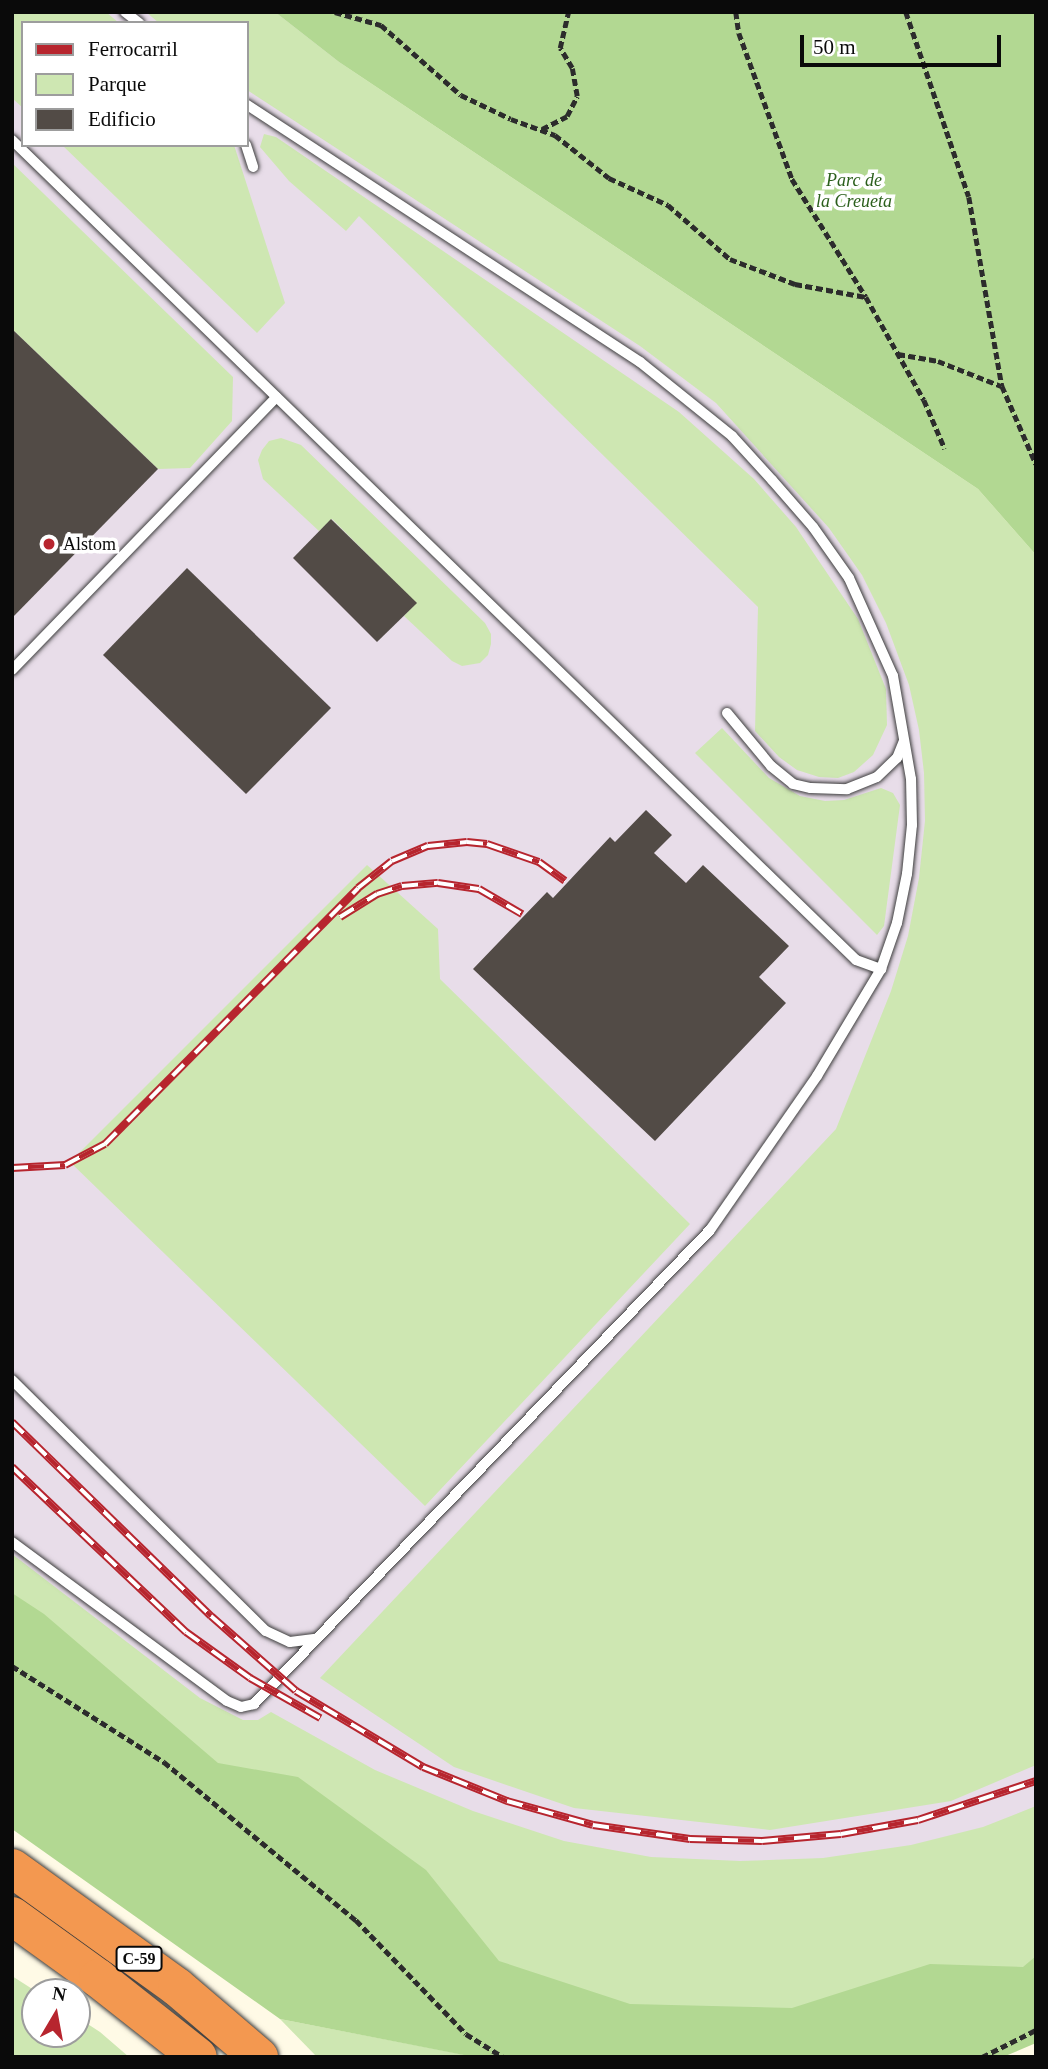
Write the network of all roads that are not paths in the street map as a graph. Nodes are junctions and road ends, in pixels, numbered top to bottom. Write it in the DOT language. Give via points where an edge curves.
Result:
graph roads {
  1 [pos="248,106"];
  2 [pos="12,140"];
  3 [pos="247,147"];
  4 [pos="253,167"];
  5 [pos="277,397"];
  6 [pos="12,670"];
  7 [pos="727,713"];
  8 [pos="906,735"];
  9 [pos="881,969"];
  10 [pos="12,1380"];
  11 [pos="12,1542"];
  12 [pos="324,1633"];
  13 [pos="12,1868"];
  14 [pos="12,1916"];
  15 [pos="198,2057"];
  16 [pos="259,2057"];
  1 -- 8 [label="lane" via="640,362 732,436 813,527 849,578 894,676"];
  2 -- 5 [label="lane"];
  3 -- 4 [label="lane"];
  5 -- 6 [label="lane"];
  5 -- 9 [label="lane" via="856,960"];
  7 -- 8 [label="lane" via="782,776 829,791 877,777 897,758"];
  8 -- 9 [label="lane" via="911,838 897,923"];
  9 -- 12 [label="lane" via="817,1076 710,1230"];
  10 -- 12 [label="lane" via="266,1631 297,1643 310,1642"];
  11 -- 12 [label="lane" via="241,1707 254,1704"];
  13 -- 16 [label="highway, C-59" via="177,1987"];
  14 -- 15 [label="highway, C-59"];
}
